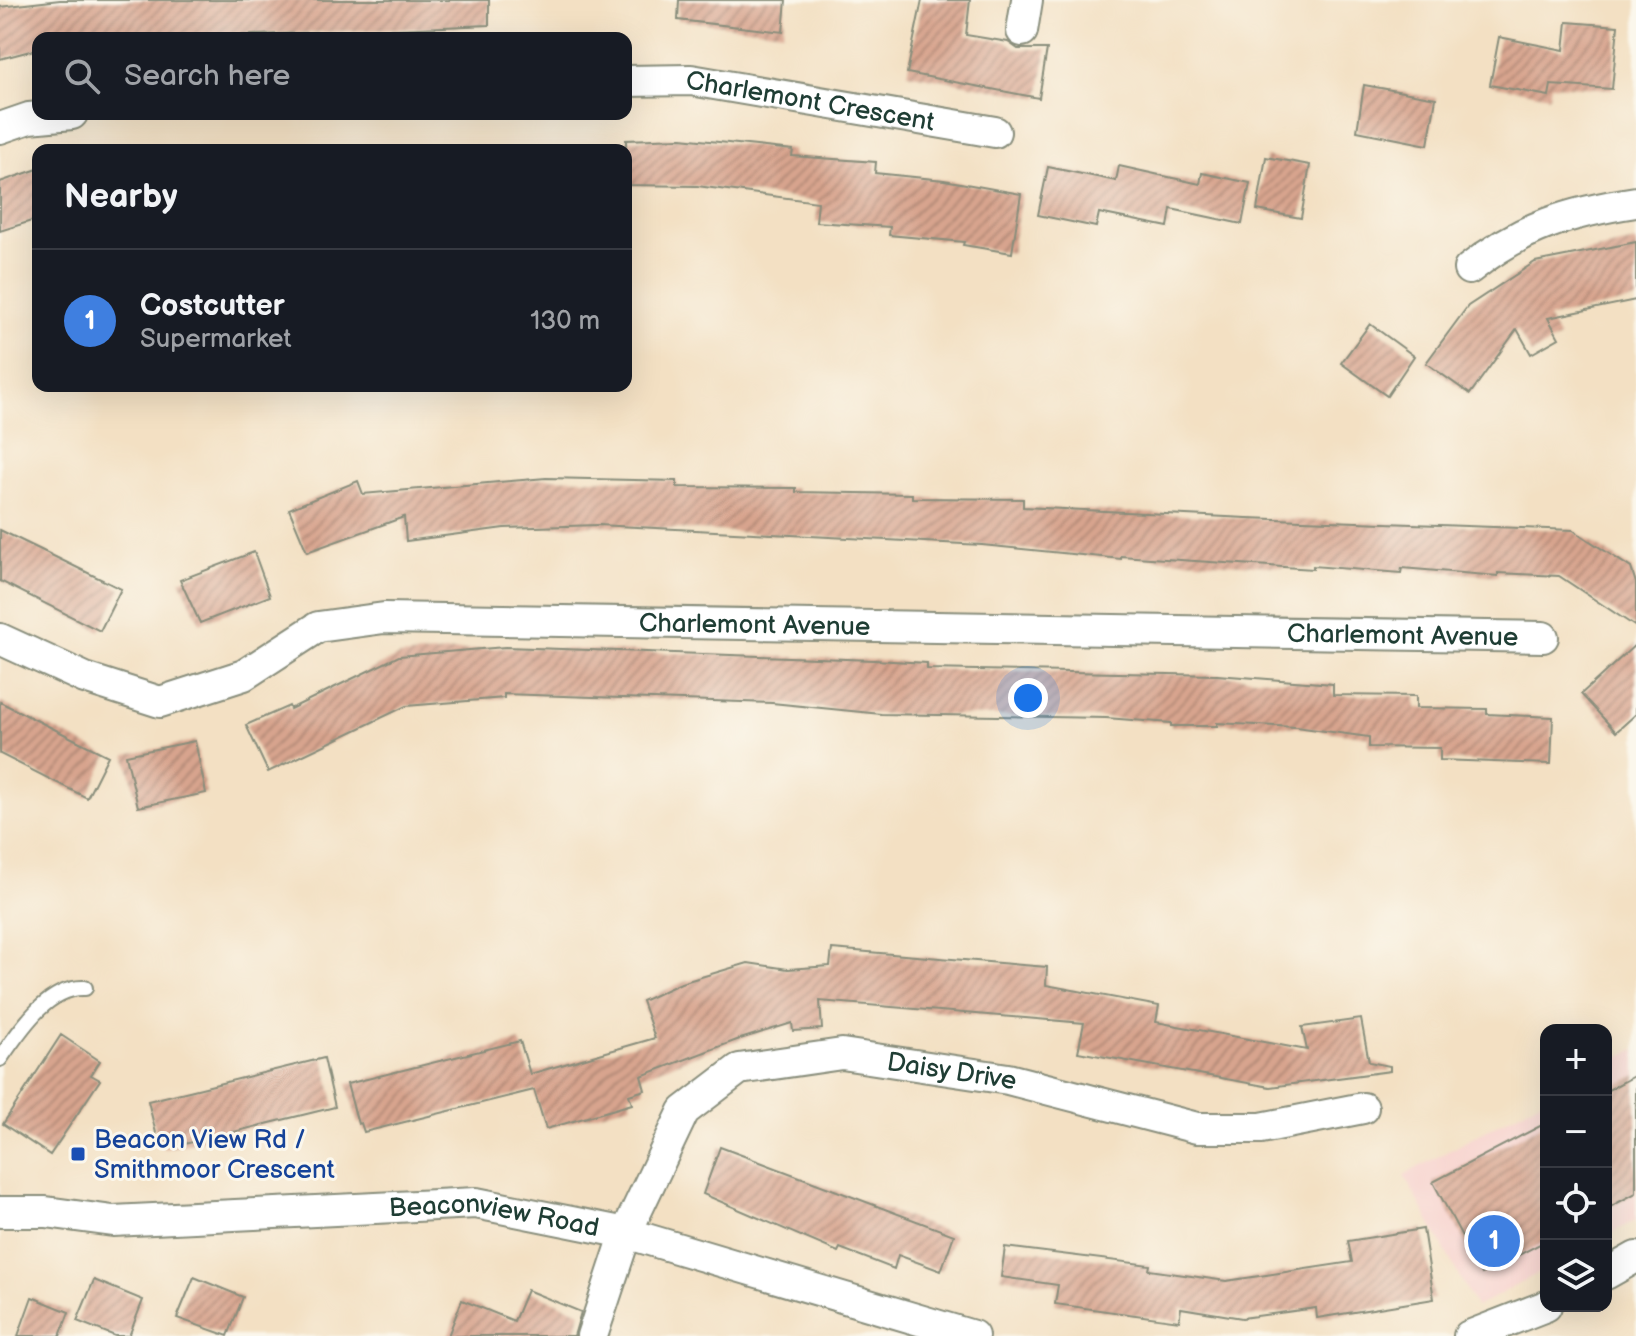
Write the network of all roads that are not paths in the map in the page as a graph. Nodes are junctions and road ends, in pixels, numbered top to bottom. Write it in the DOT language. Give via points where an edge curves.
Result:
graph roads {
  1 [pos="1027,0"];
  2 [pos="1022,31"];
  3 [pos="632,81"];
  4 [pos="32,118"];
  5 [pos="0,128"];
  6 [pos="995,132"];
  7 [pos="1636,202"];
  8 [pos="1469,269"];
  9 [pos="1543,637"];
  10 [pos="0,639"];
  11 [pos="85,988"];
  12 [pos="0,1059"];
  13 [pos="1363,1108"];
  14 [pos="0,1212"];
  15 [pos="626,1233"];
  16 [pos="1636,1257"];
  17 [pos="1612,1271"];
  18 [pos="1540,1308"];
  19 [pos="592,1336"];
  20 [pos="973,1336"];
  21 [pos="1469,1336"];
  1 -- 2 [label="street"];
  3 -- 6 [label="street, Charlemont Crescent" via="691,80"];
  4 -- 5 [label="street"];
  7 -- 8 [label="street" via="1556,218 1499,244"];
  9 -- 10 [label="street, Charlemont Avenue" via="384,618 318,627 244,675 160,702 85,678"];
  11 -- 12 [label="lane" via="69,987 53,995"];
  13 -- 15 [label="street, Daisy Drive" via="1261,1128 1197,1128 1008,1079 842,1054 739,1069 684,1111"];
  14 -- 15 [label="street, Beaconview Road" via="113,1221 476,1203"];
  15 -- 19 [label="street, Daisy Drive"];
  15 -- 20 [label="street, Beaconview Road"];
  16 -- 17 [label="street"];
  18 -- 21 [label="street"];
}
